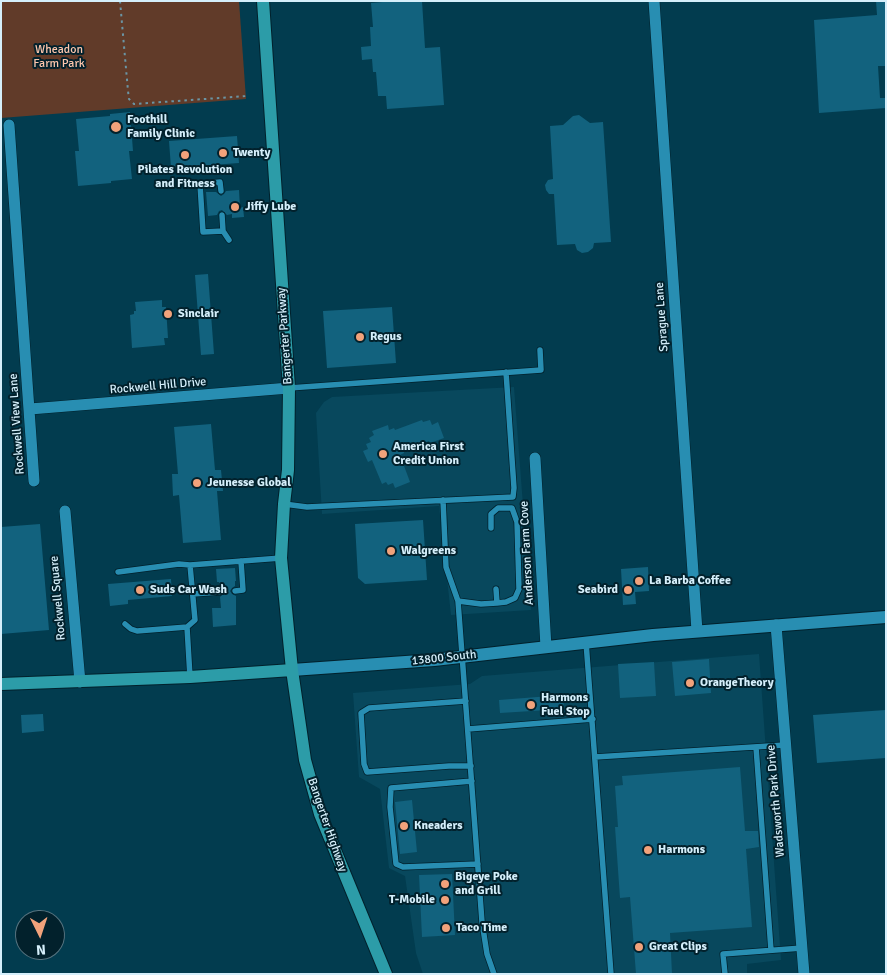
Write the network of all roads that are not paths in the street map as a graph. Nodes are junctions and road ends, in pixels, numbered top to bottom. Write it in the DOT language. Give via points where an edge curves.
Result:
graph roads {
  1 [pos="263,1"];
  2 [pos="654,1"];
  3 [pos="9,125"];
  4 [pos="7,189"];
  5 [pos="220,191"];
  6 [pos="222,215"];
  7 [pos="223,230"];
  8 [pos="229,240"];
  9 [pos="540,350"];
  10 [pos="506,372"];
  11 [pos="289,388"];
  12 [pos="30,409"];
  13 [pos="535,458"];
  14 [pos="34,481"];
  15 [pos="513,497"];
  16 [pos="443,500"];
  17 [pos="284,504"];
  18 [pos="512,508"];
  19 [pos="65,511"];
  20 [pos="491,528"];
  21 [pos="281,558"];
  22 [pos="241,561"];
  23 [pos="190,565"];
  24 [pos="118,572"];
  25 [pos="496,589"];
  26 [pos="235,591"];
  27 [pos="220,592"];
  28 [pos="193,594"];
  29 [pos="458,601"];
  30 [pos="497,603"];
  31 [pos="886,617"];
  32 [pos="124,624"];
  33 [pos="776,625"];
  34 [pos="187,627"];
  35 [pos="697,631"];
  36 [pos="586,642"];
  37 [pos="546,647"];
  38 [pos="463,656"];
  39 [pos="292,670"];
  40 [pos="190,676"];
  41 [pos="80,682"];
  42 [pos="1,684"];
  43 [pos="466,701"];
  44 [pos="592,720"];
  45 [pos="468,729"];
  46 [pos="785,745"];
  47 [pos="756,747"];
  48 [pos="595,757"];
  49 [pos="471,766"];
  50 [pos="472,780"];
  51 [pos="478,864"];
  52 [pos="802,948"];
  53 [pos="771,950"];
  54 [pos="386,974"];
  55 [pos="494,974"];
  56 [pos="611,974"];
  57 [pos="724,974"];
  58 [pos="804,974"];
  1 -- 11 [label="main road, Bangerter Parkway"];
  2 -- 35 [label="street, Sprague Lane"];
  3 -- 4 [label="street, Rockwell View Lane"];
  4 -- 12 [label="street, Rockwell View Lane"];
  5 -- 7 [label="lane" via="220,182 200,184 203,232"];
  6 -- 7 [label="lane"];
  7 -- 8 [label="lane"];
  9 -- 10 [label="lane" via="541,370"];
  10 -- 11 [label="lane"];
  10 -- 15 [label="lane"];
  11 -- 12 [label="street, Rockwell Hill Drive"];
  11 -- 17 [label="main road, Bangerter Parkway" via="288,470"];
  12 -- 14 [label="street, Rockwell View Lane"];
  13 -- 37 [label="street, Anderson Farm Cove"];
  15 -- 16 [label="lane"];
  15 -- 18 [label="lane"];
  16 -- 17 [label="lane" via="307,507"];
  16 -- 29 [label="lane" via="446,567"];
  17 -- 21 [label="main road, Bangerter Parkway"];
  18 -- 20 [label="lane" via="498,508 491,514"];
  18 -- 30 [label="lane" via="517,522 519,589 515,598"];
  19 -- 41 [label="street, Rockwell Square"];
  21 -- 22 [label="lane"];
  21 -- 39 [label="main road, Bangerter Parkway"];
  22 -- 23 [label="lane"];
  22 -- 26 [label="lane" via="244,590"];
  23 -- 24 [label="lane"];
  23 -- 28 [label="lane"];
  25 -- 30 [label="lane"];
  27 -- 28 [label="lane"];
  28 -- 34 [label="lane" via="195,620"];
  29 -- 30 [label="lane"];
  29 -- 38 [label="lane"];
  31 -- 33 [label="street, 13800 South"];
  32 -- 34 [label="lane" via="137,631"];
  33 -- 35 [label="street, 13800 South"];
  33 -- 46 [label="street, Wadsworth Park Drive"];
  34 -- 40 [label="lane"];
  35 -- 36 [label="street, 13800 South"];
  36 -- 37 [label="street, 13800 South"];
  36 -- 44 [label="lane"];
  37 -- 38 [label="street, 13800 South"];
  38 -- 39 [label="street, 13800 South"];
  38 -- 43 [label="lane"];
  39 -- 40 [label="main road, 13800 South"];
  39 -- 54 [label="main road, Bangerter Highway" via="305,760 320,814"];
  40 -- 41 [label="main road, 13800 South"];
  41 -- 42 [label="main road, 13800 South"];
  43 -- 45 [label="lane"];
  43 -- 49 [label="lane" via="369,708 361,713 364,764 367,772"];
  44 -- 45 [label="lane"];
  44 -- 48 [label="lane"];
  45 -- 49 [label="lane"];
  46 -- 47 [label="lane"];
  46 -- 52 [label="street, Wadsworth Park Drive"];
  47 -- 48 [label="lane"];
  47 -- 53 [label="lane"];
  48 -- 56 [label="lane"];
  49 -- 50 [label="lane"];
  50 -- 51 [label="lane"];
  50 -- 51 [label="lane" via="391,788 390,807 396,864 403,867"];
  51 -- 55 [label="lane" via="482,922"];
  52 -- 53 [label="lane"];
  52 -- 58 [label="street, Wadsworth Park Drive"];
  53 -- 57 [label="lane" via="723,954"];
}
